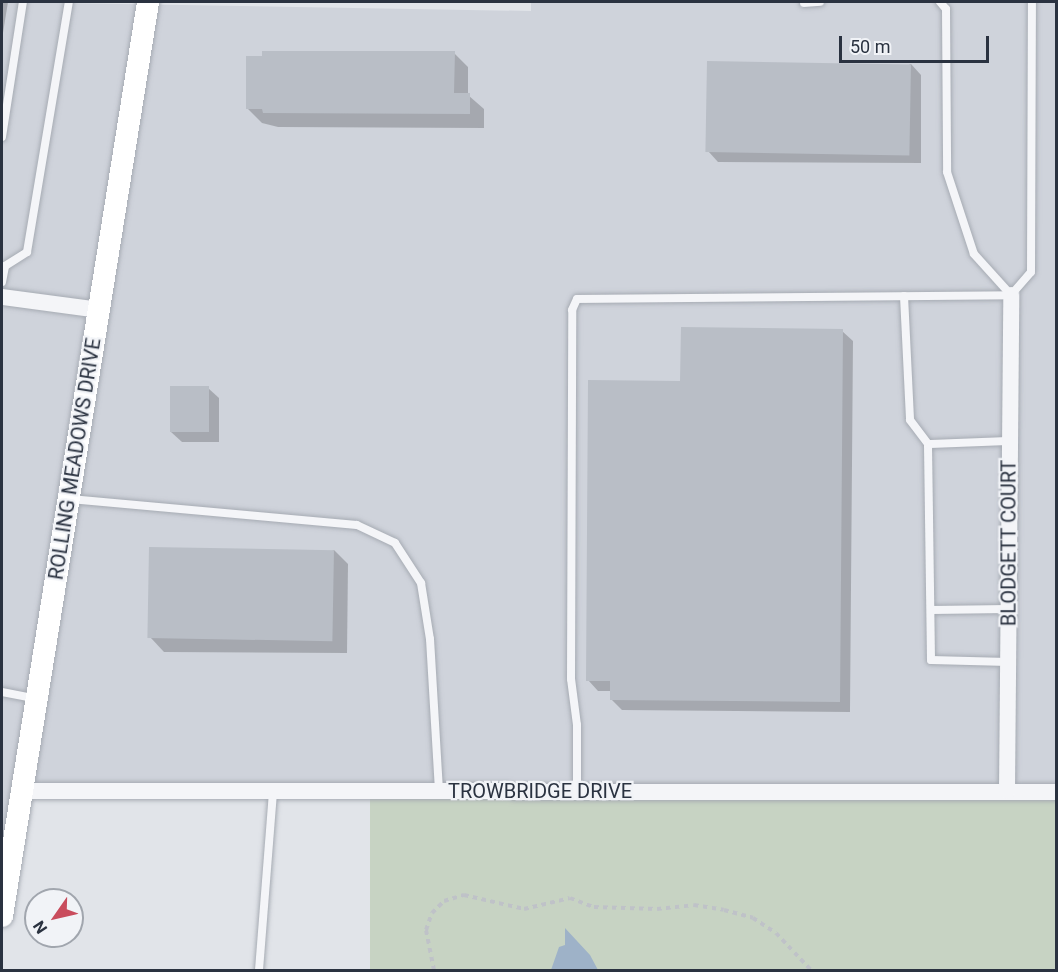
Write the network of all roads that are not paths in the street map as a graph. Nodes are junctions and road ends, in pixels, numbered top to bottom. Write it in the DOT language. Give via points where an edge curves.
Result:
graph roads {
  1 [pos="22,2"];
  2 [pos="69,2"];
  3 [pos="148,2"];
  4 [pos="820,2"];
  5 [pos="940,2"];
  6 [pos="1032,2"];
  7 [pos="804,3"];
  8 [pos="2,137"];
  9 [pos="3,263"];
  10 [pos="2,282"];
  11 [pos="1011,294"];
  12 [pos="903,296"];
  13 [pos="2,297"];
  14 [pos="99,310"];
  15 [pos="1010,441"];
  16 [pos="928,444"];
  17 [pos="69,499"];
  18 [pos="1008,609"];
  19 [pos="931,610"];
  20 [pos="1008,662"];
  21 [pos="2,692"];
  22 [pos="37,699"];
  23 [pos="23,791"];
  24 [pos="273,791"];
  25 [pos="439,791"];
  26 [pos="1007,791"];
  27 [pos="578,792"];
  28 [pos="1056,792"];
  29 [pos="2,916"];
  30 [pos="259,970"];
  1 -- 8 [label="lane"];
  2 -- 9 [label="lane" via="27,252"];
  3 -- 14 [label="main road, ROLLING MEADOWS DRIVE"];
  4 -- 7 [label="lane"];
  5 -- 11 [label="lane" via="946,9 947,172 974,254"];
  6 -- 11 [label="lane" via="1031,272"];
  9 -- 10 [label="lane"];
  11 -- 12 [label="lane"];
  11 -- 15 [label="street, BLODGETT COURT"];
  12 -- 16 [label="lane" via="910,420"];
  12 -- 27 [label="lane" via="577,299 572,310 571,679 577,725"];
  13 -- 14 [label="street"];
  14 -- 17 [label="main road, ROLLING MEADOWS DRIVE"];
  15 -- 16 [label="lane"];
  15 -- 18 [label="street, BLODGETT COURT"];
  16 -- 19 [label="lane"];
  17 -- 22 [label="main road, ROLLING MEADOWS DRIVE"];
  17 -- 25 [label="lane" via="357,525 395,543 421,583 430,639"];
  18 -- 19 [label="lane"];
  18 -- 20 [label="street, BLODGETT COURT"];
  19 -- 20 [label="lane" via="932,660"];
  20 -- 26 [label="street, BLODGETT COURT"];
  21 -- 22 [label="lane"];
  22 -- 23 [label="main road, ROLLING MEADOWS DRIVE"];
  23 -- 24 [label="street, TROWBRIDGE DRIVE"];
  23 -- 29 [label="main road, ROLLING MEADOWS DRIVE" via="13,826"];
  24 -- 25 [label="street, TROWBRIDGE DRIVE"];
  24 -- 30 [label="lane"];
  25 -- 27 [label="street, TROWBRIDGE DRIVE"];
  26 -- 27 [label="street, TROWBRIDGE DRIVE"];
  26 -- 28 [label="street, TROWBRIDGE DRIVE"];
}
